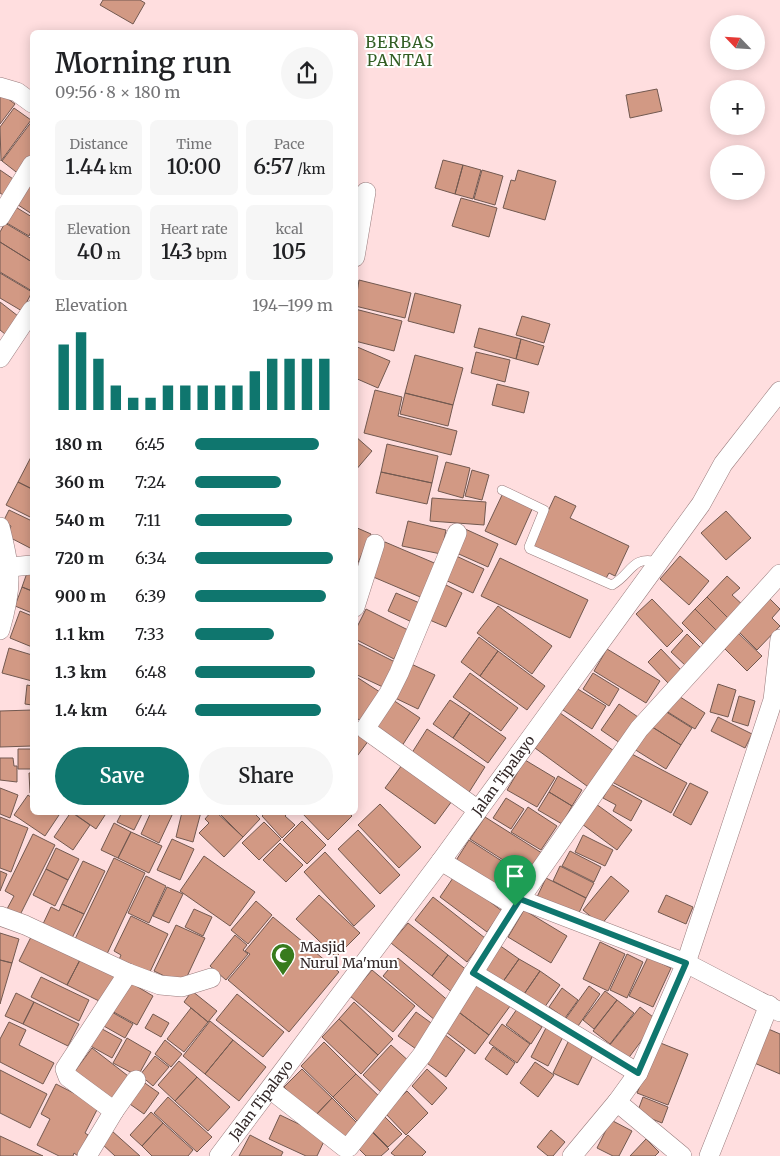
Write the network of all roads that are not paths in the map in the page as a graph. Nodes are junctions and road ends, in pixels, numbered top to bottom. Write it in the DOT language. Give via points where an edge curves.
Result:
graph roads {
  1 [pos="0,87"];
  2 [pos="30,102"];
  3 [pos="30,168"];
  4 [pos="366,192"];
  5 [pos="0,217"];
  6 [pos="358,239"];
  7 [pos="30,313"];
  8 [pos="0,358"];
  9 [pos="780,391"];
  10 [pos="502,490"];
  11 [pos="0,527"];
  12 [pos="457,533"];
  13 [pos="375,544"];
  14 [pos="658,562"];
  15 [pos="30,565"];
  16 [pos="10,567"];
  17 [pos="780,574"];
  18 [pos="358,598"];
  19 [pos="0,630"];
  20 [pos="780,639"];
  21 [pos="360,726"];
  22 [pos="478,810"];
  23 [pos="441,861"];
  24 [pos="517,903"];
  25 [pos="0,916"];
  26 [pos="686,963"];
  27 [pos="128,973"];
  28 [pos="473,973"];
  29 [pos="211,978"];
  30 [pos="774,1008"];
  31 [pos="638,1073"];
  32 [pos="136,1080"];
  33 [pos="270,1089"];
  34 [pos="617,1102"];
  35 [pos="114,1111"];
  36 [pos="88,1156"];
  37 [pos="219,1156"];
  38 [pos="572,1156"];
  39 [pos="682,1156"];
  40 [pos="709,1156"];
  1 -- 2 [label="street" via="16,92"];
  3 -- 5 [label="street"];
  4 -- 6 [label="street"];
  7 -- 8 [label="street"];
  9 -- 14 [label="street, Jalan Tipalayo" via="723,464 701,504"];
  10 -- 14 [label="lane" via="544,510 530,549 612,585 639,561"];
  11 -- 16 [label="street"];
  12 -- 21 [label="street" via="388,694"];
  13 -- 18 [label="street"];
  14 -- 22 [label="street, Jalan Tipalayo"];
  15 -- 16 [label="street"];
  16 -- 19 [label="street" via="9,591"];
  17 -- 24 [label="street" via="639,729"];
  20 -- 26 [label="street" via="773,700"];
  21 -- 22 [label="street"];
  22 -- 23 [label="street, Jalan Tipalayo"];
  23 -- 24 [label="street"];
  23 -- 33 [label="street, Jalan Tipalayo"];
  24 -- 26 [label="street"];
  24 -- 28 [label="street"];
  25 -- 27 [label="street"];
  26 -- 30 [label="street"];
  26 -- 31 [label="street"];
  27 -- 29 [label="street" via="170,987 182,987"];
  27 -- 35 [label="street" via="65,1070 68,1077"];
  28 -- 31 [label="street"];
  28 -- 33 [label="street" via="422,1055 347,1148"];
  30 -- 40 [label="street"];
  31 -- 34 [label="street"];
  32 -- 35 [label="street"];
  33 -- 37 [label="street, Jalan Tipalayo"];
  34 -- 38 [label="street"];
  34 -- 39 [label="street"];
  35 -- 36 [label="street"];
}
